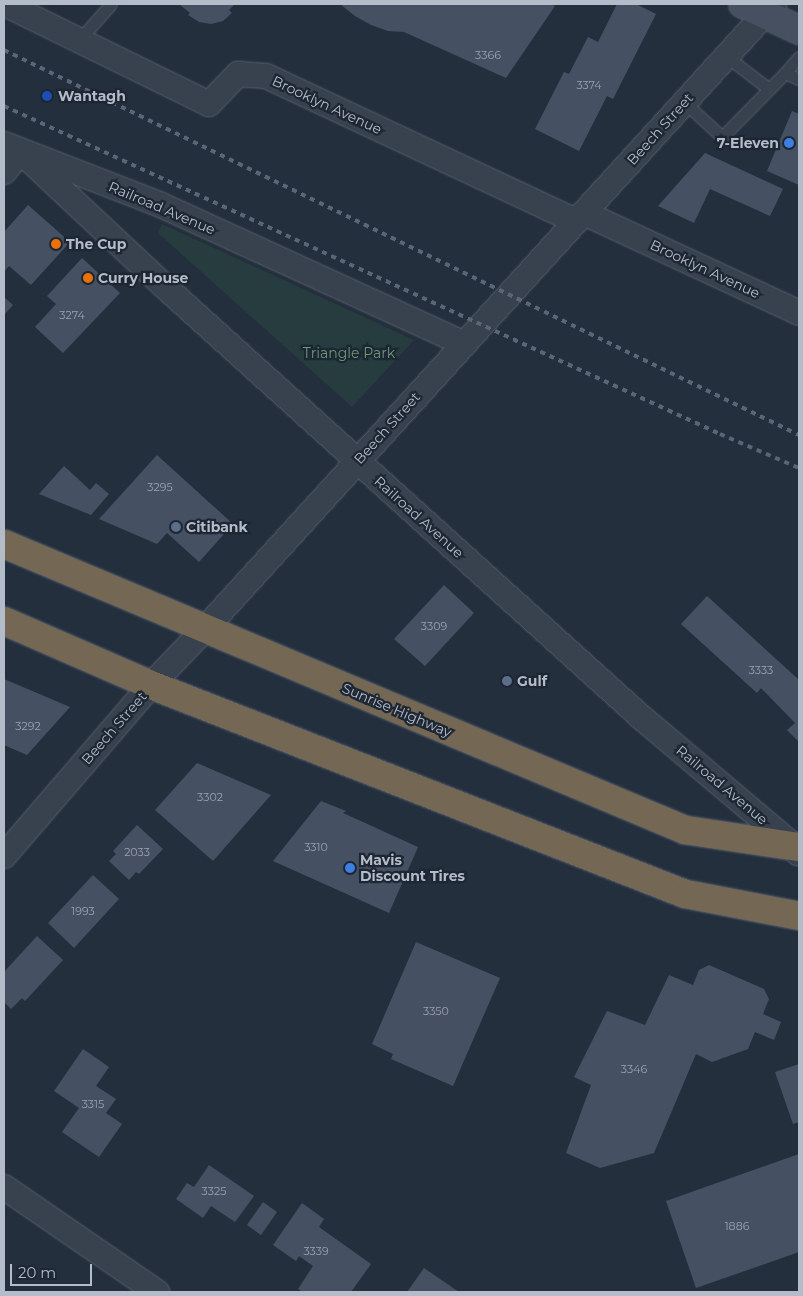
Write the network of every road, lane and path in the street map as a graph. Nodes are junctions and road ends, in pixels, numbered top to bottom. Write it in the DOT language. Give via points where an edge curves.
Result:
graph roads {
  1 [pos="5,4"];
  2 [pos="112,4"];
  3 [pos="760,7"];
  4 [pos="799,30"];
  5 [pos="79,40"];
  6 [pos="726,56"];
  7 [pos="799,57"];
  8 [pos="785,73"];
  9 [pos="799,79"];
  10 [pos="768,89"];
  11 [pos="684,102"];
  12 [pos="12,148"];
  13 [pos="4,172"];
  14 [pos="580,217"];
  15 [pos="799,313"];
  16 [pos="464,344"];
  17 [pos="357,460"];
  18 [pos="4,544"];
  19 [pos="4,621"];
  20 [pos="204,630"];
  21 [pos="151,685"];
  22 [pos="798,850"];
  23 [pos="4,856"];
  24 [pos="799,916"];
  25 [pos="4,1187"];
  26 [pos="157,1292"];
  1 -- 5 [label="street, Brooklyn Avenue"];
  2 -- 5 [label="lane"];
  3 -- 4 [label="street"];
  3 -- 6 [label="street, Beech Street"];
  5 -- 14 [label="street, Brooklyn Avenue" via="209,104 238,74 266,76"];
  6 -- 10 [label="lane"];
  6 -- 11 [label="street, Beech Street"];
  7 -- 8 [label="lane"];
  8 -- 9 [label="lane"];
  8 -- 10 [label="lane"];
  10 -- 11 [label="lane" via="722,137"];
  11 -- 14 [label="street, Beech Street"];
  12 -- 13 [label="street"];
  12 -- 16 [label="street, Railroad Avenue" via="161,205"];
  12 -- 17 [label="street, Railroad Avenue"];
  14 -- 15 [label="street, Brooklyn Avenue"];
  14 -- 16 [label="street, Beech Street"];
  16 -- 17 [label="street, Beech Street"];
  17 -- 20 [label="street, Beech Street"];
  17 -- 22 [label="street, Railroad Avenue" via="641,716"];
  18 -- 20 [label="highway, Sunrise Highway"];
  19 -- 21 [label="highway"];
  20 -- 21 [label="street, Beech Street"];
  20 -- 22 [label="highway, Sunrise Highway" via="685,830"];
  21 -- 23 [label="street, Beech Street"];
  21 -- 24 [label="highway" via="685,894"];
  25 -- 26 [label="street"];
}
